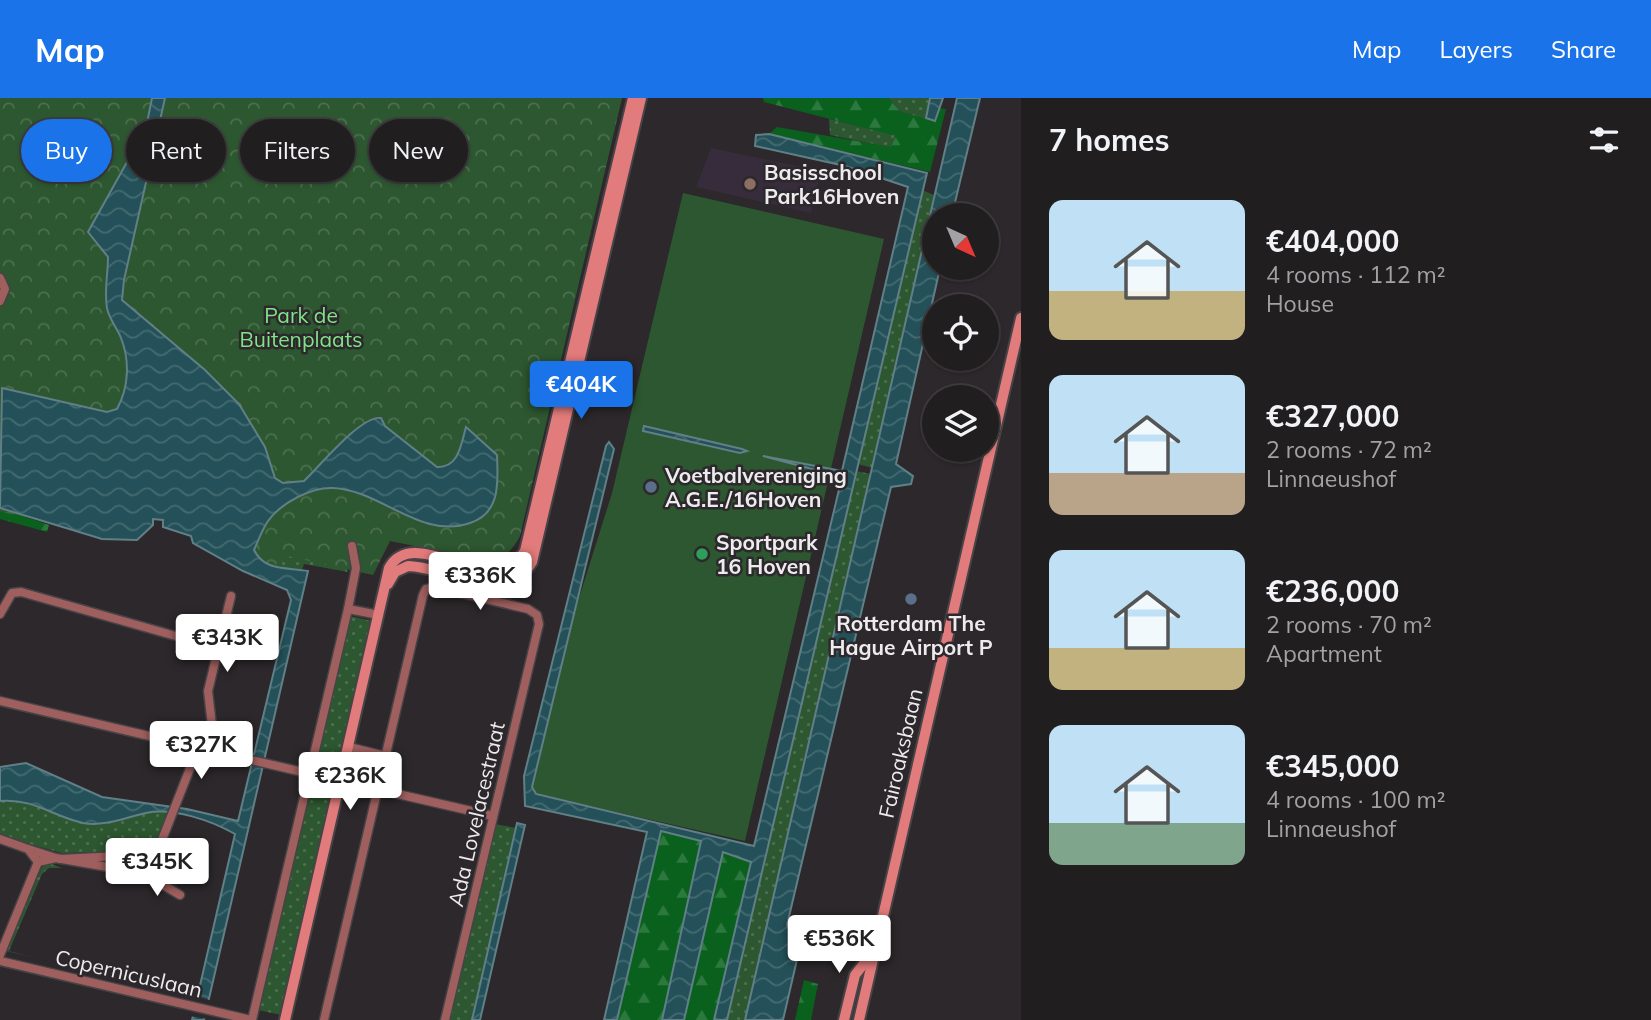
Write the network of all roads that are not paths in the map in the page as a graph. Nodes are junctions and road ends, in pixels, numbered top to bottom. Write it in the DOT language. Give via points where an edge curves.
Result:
graph roads {
  1 [pos="633,98"];
  2 [pos="641,98"];
  3 [pos="0,278"];
  4 [pos="2,298"];
  5 [pos="1021,318"];
  6 [pos="352,546"];
  7 [pos="231,596"];
  8 [pos="383,597"];
  9 [pos="348,609"];
  10 [pos="0,614"];
  11 [pos="379,615"];
  12 [pos="218,648"];
  13 [pos="0,701"];
  14 [pos="349,747"];
  15 [pos="198,748"];
  16 [pos="215,752"];
  17 [pos="385,756"];
  18 [pos="309,774"];
  19 [pos="341,782"];
  20 [pos="376,789"];
  21 [pos="493,816"];
  22 [pos="0,839"];
  23 [pos="28,849"];
  24 [pos="157,854"];
  25 [pos="128,855"];
  26 [pos="58,858"];
  27 [pos="100,861"];
  28 [pos="38,862"];
  29 [pos="125,870"];
  30 [pos="148,877"];
  31 [pos="180,895"];
  32 [pos="875,950"];
  33 [pos="0,955"];
  34 [pos="0,961"];
  35 [pos="251,1020"];
  36 [pos="285,1020"];
  37 [pos="324,1020"];
  38 [pos="445,1020"];
  39 [pos="844,1020"];
  40 [pos="859,1020"];
  1 -- 8 [label="street" via="524,551 514,564 499,570 406,553 389,568"];
  2 -- 8 [label="street" via="532,562 520,578 500,585 408,566 391,577"];
  3 -- 4 [label="street"];
  5 -- 32 [label="street, Fairoaksbaan"];
  6 -- 9 [label="street" via="356,568"];
  7 -- 12 [label="street"];
  8 -- 11 [label="street"];
  9 -- 11 [label="street"];
  9 -- 18 [label="street"];
  10 -- 12 [label="street" via="12,593 21,592"];
  11 -- 14 [label="street"];
  12 -- 16 [label="street" via="208,691"];
  13 -- 15 [label="street"];
  14 -- 17 [label="street"];
  14 -- 19 [label="street"];
  15 -- 16 [label="street"];
  15 -- 24 [label="street"];
  16 -- 18 [label="street"];
  17 -- 20 [label="street"];
  17 -- 21 [label="street, Ada Lovelacestraat" via="426,589 435,587 528,609 537,615 538,624"];
  18 -- 19 [label="street"];
  18 -- 35 [label="street"];
  19 -- 36 [label="street"];
  20 -- 21 [label="street"];
  20 -- 37 [label="street"];
  21 -- 38 [label="street, Ada Lovelacestraat"];
  22 -- 23 [label="street"];
  23 -- 26 [label="street"];
  23 -- 28 [label="street"];
  24 -- 25 [label="street"];
  24 -- 30 [label="street"];
  25 -- 27 [label="street"];
  25 -- 29 [label="street"];
  26 -- 27 [label="street"];
  26 -- 28 [label="street"];
  27 -- 29 [label="street"];
  28 -- 33 [label="street"];
  29 -- 30 [label="street"];
  30 -- 31 [label="street"];
  32 -- 39 [label="street, Fairoaksbaan" via="855,975"];
  32 -- 40 [label="street, Fairoaksbaan"];
  34 -- 35 [label="street, Copernicuslaan"];
}
